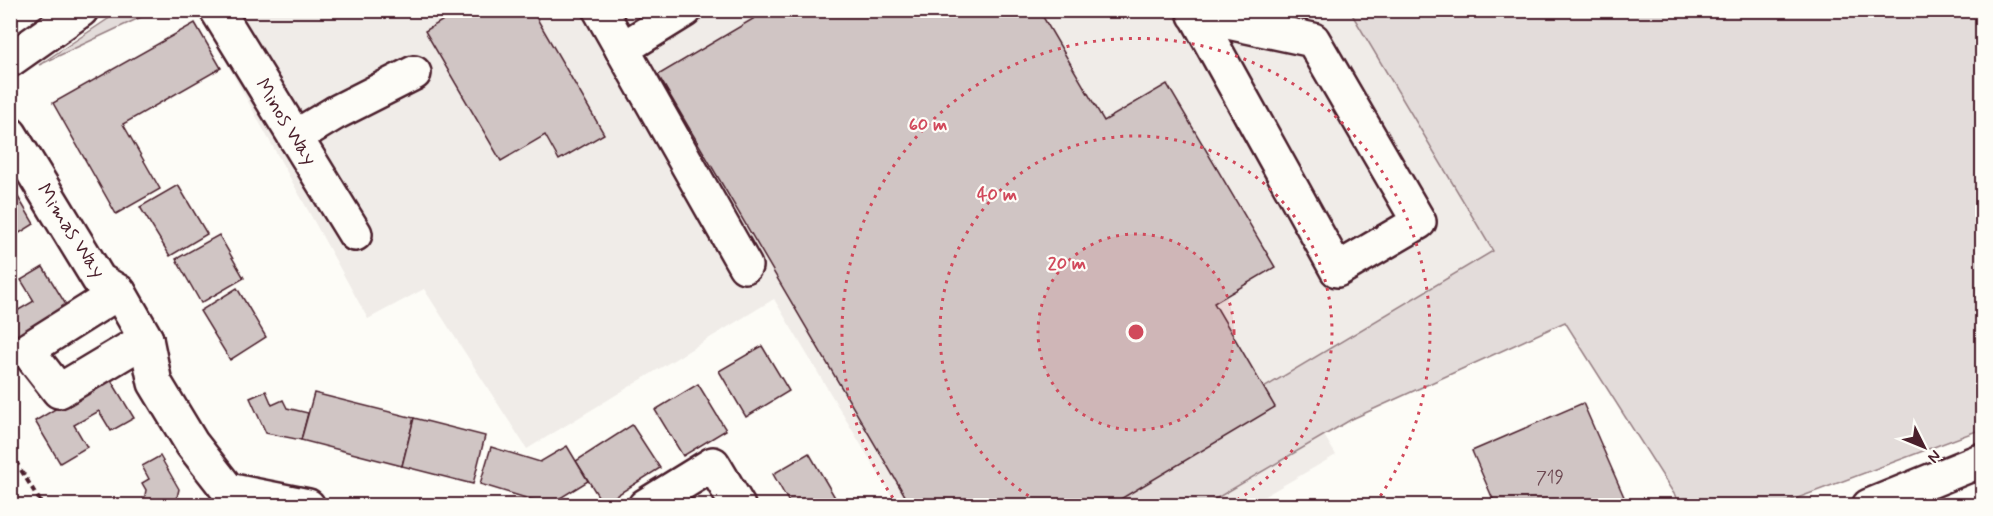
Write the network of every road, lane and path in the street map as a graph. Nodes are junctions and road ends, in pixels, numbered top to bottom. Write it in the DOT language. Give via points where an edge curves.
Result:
graph roads {
  1 [pos="81,10"];
  2 [pos="217,10"];
  3 [pos="600,10"];
  4 [pos="685,10"];
  5 [pos="1194,13"];
  6 [pos="622,49"];
  7 [pos="13,54"];
  8 [pos="414,73"];
  9 [pos="10,134"];
  10 [pos="295,137"];
  11 [pos="355,234"];
  12 [pos="745,266"];
  13 [pos="119,292"];
  14 [pos="146,339"];
  15 [pos="10,452"];
  16 [pos="1983,460"];
  17 [pos="226,498"];
  18 [pos="43,506"];
  19 [pos="308,506"];
  20 [pos="645,506"];
  21 [pos="738,506"];
  22 [pos="1869,506"];
  1 -- 7 [label="street"];
  2 -- 10 [label="street, Minos Way"];
  3 -- 6 [label="street"];
  4 -- 6 [label="street"];
  5 -- 5 [label="street" via="1313,40 1419,222 1337,270"];
  6 -- 12 [label="street"];
  8 -- 10 [label="street"];
  9 -- 13 [label="street, Mimas Way" via="99,280"];
  10 -- 11 [label="street, Minos Way"];
  13 -- 14 [label="street, Mimas Way"];
  13 -- 14 [label="street, Mimas Way" via="27,350 59,391"];
  14 -- 17 [label="street, Mimas Way" via="155,383"];
  15 -- 18 [label="path"];
  16 -- 22 [label="street"];
  17 -- 19 [label="street, Mimas Way"];
  20 -- 21 [label="street" via="713,464"];
}
